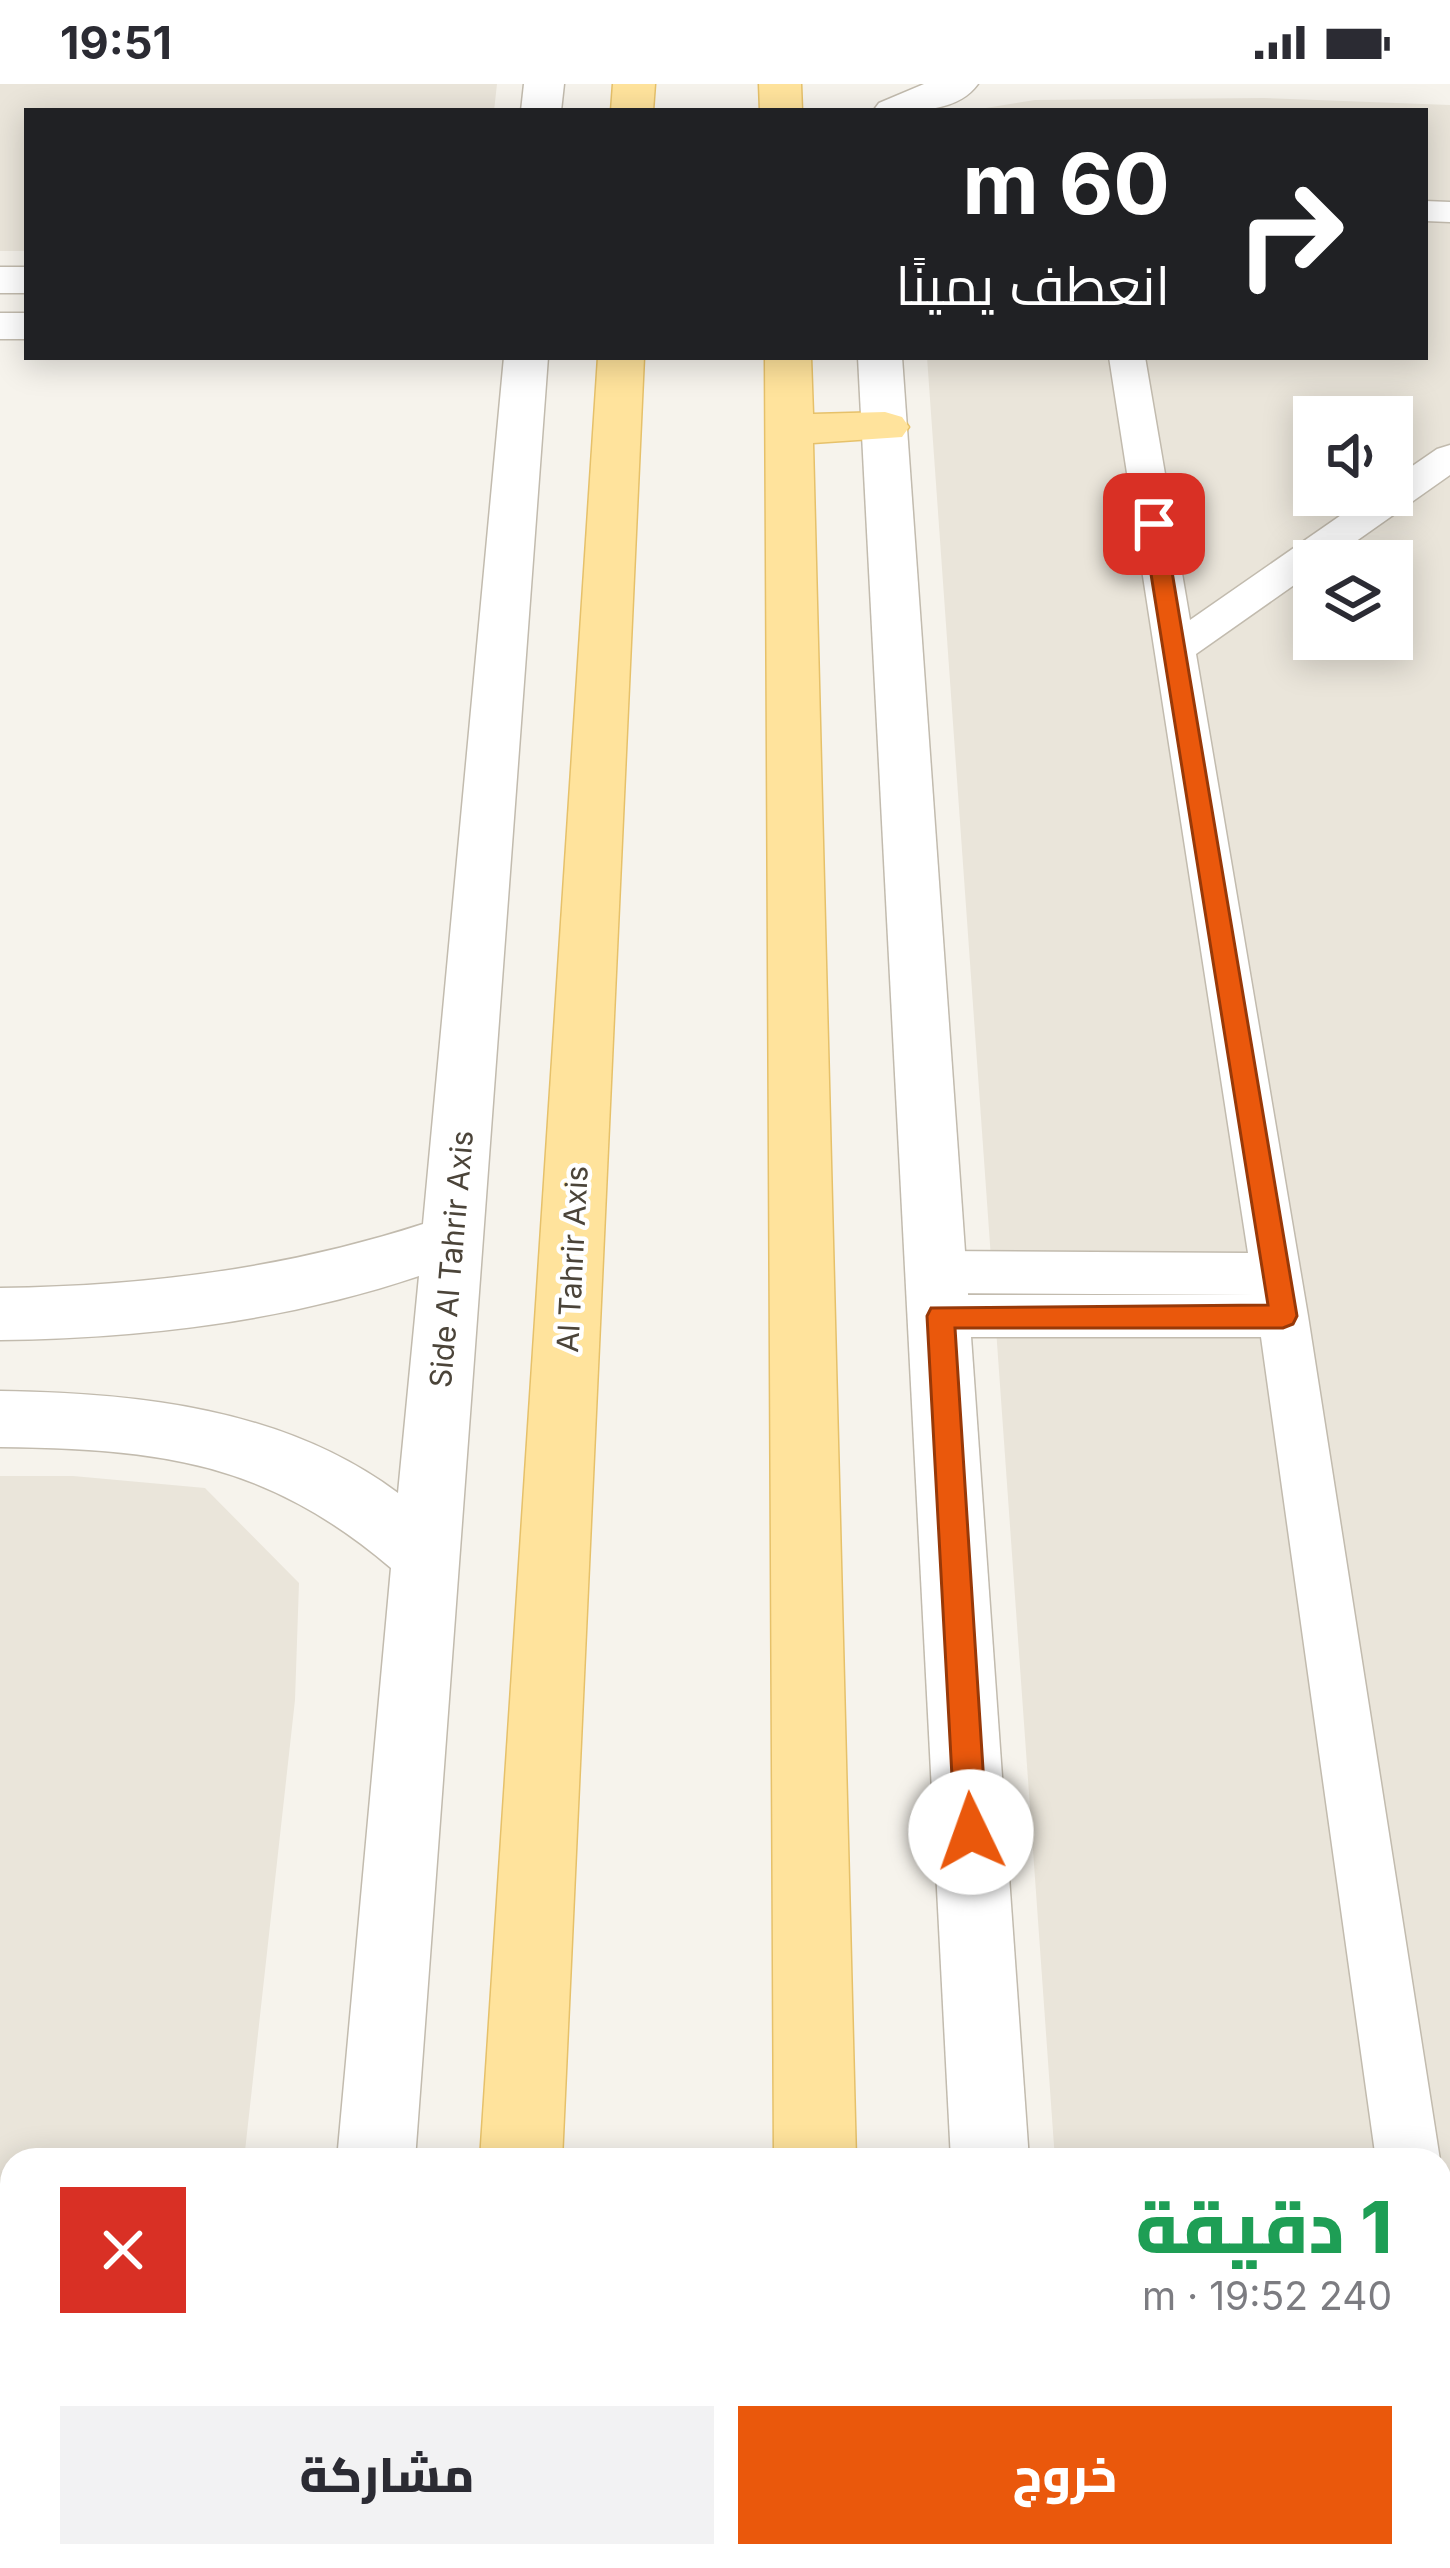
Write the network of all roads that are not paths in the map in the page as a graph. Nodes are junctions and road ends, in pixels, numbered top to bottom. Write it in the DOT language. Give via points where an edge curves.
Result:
graph roads {
  1 [pos="958,84"];
  2 [pos="900,108"];
  3 [pos="519,360"];
  4 [pos="621,360"];
  5 [pos="788,360"];
  6 [pos="880,360"];
  7 [pos="1126,360"];
  8 [pos="885,428"];
  9 [pos="790,429"];
  10 [pos="1450,457"];
  11 [pos="1174,650"];
  12 [pos="454,1239"];
  13 [pos="939,1294"];
  14 [pos="1280,1295"];
  15 [pos="0,1314"];
  16 [pos="0,1419"];
  17 [pos="424,1554"];
  18 [pos="377,2148"];
  19 [pos="522,2148"];
  20 [pos="815,2148"];
  21 [pos="989,2148"];
  22 [pos="1406,2148"];
  1 -- 2 [label="street"];
  3 -- 12 [label="street, Side Al Tahrir Axis"];
  4 -- 19 [label="main road, Al Tahrir Axis"];
  5 -- 9 [label="main road"];
  6 -- 8 [label="street"];
  7 -- 11 [label="street"];
  8 -- 9 [label="main road"];
  8 -- 13 [label="street"];
  9 -- 20 [label="main road"];
  10 -- 11 [label="street"];
  11 -- 14 [label="street"];
  12 -- 15 [label="street" via="368,1270 254,1296 92,1314"];
  12 -- 17 [label="street, Side Al Tahrir Axis"];
  13 -- 14 [label="street"];
  13 -- 21 [label="street"];
  14 -- 22 [label="street"];
  16 -- 17 [label="street" via="173,1429 266,1454 351,1496"];
  17 -- 18 [label="street, Side Al Tahrir Axis"];
}
